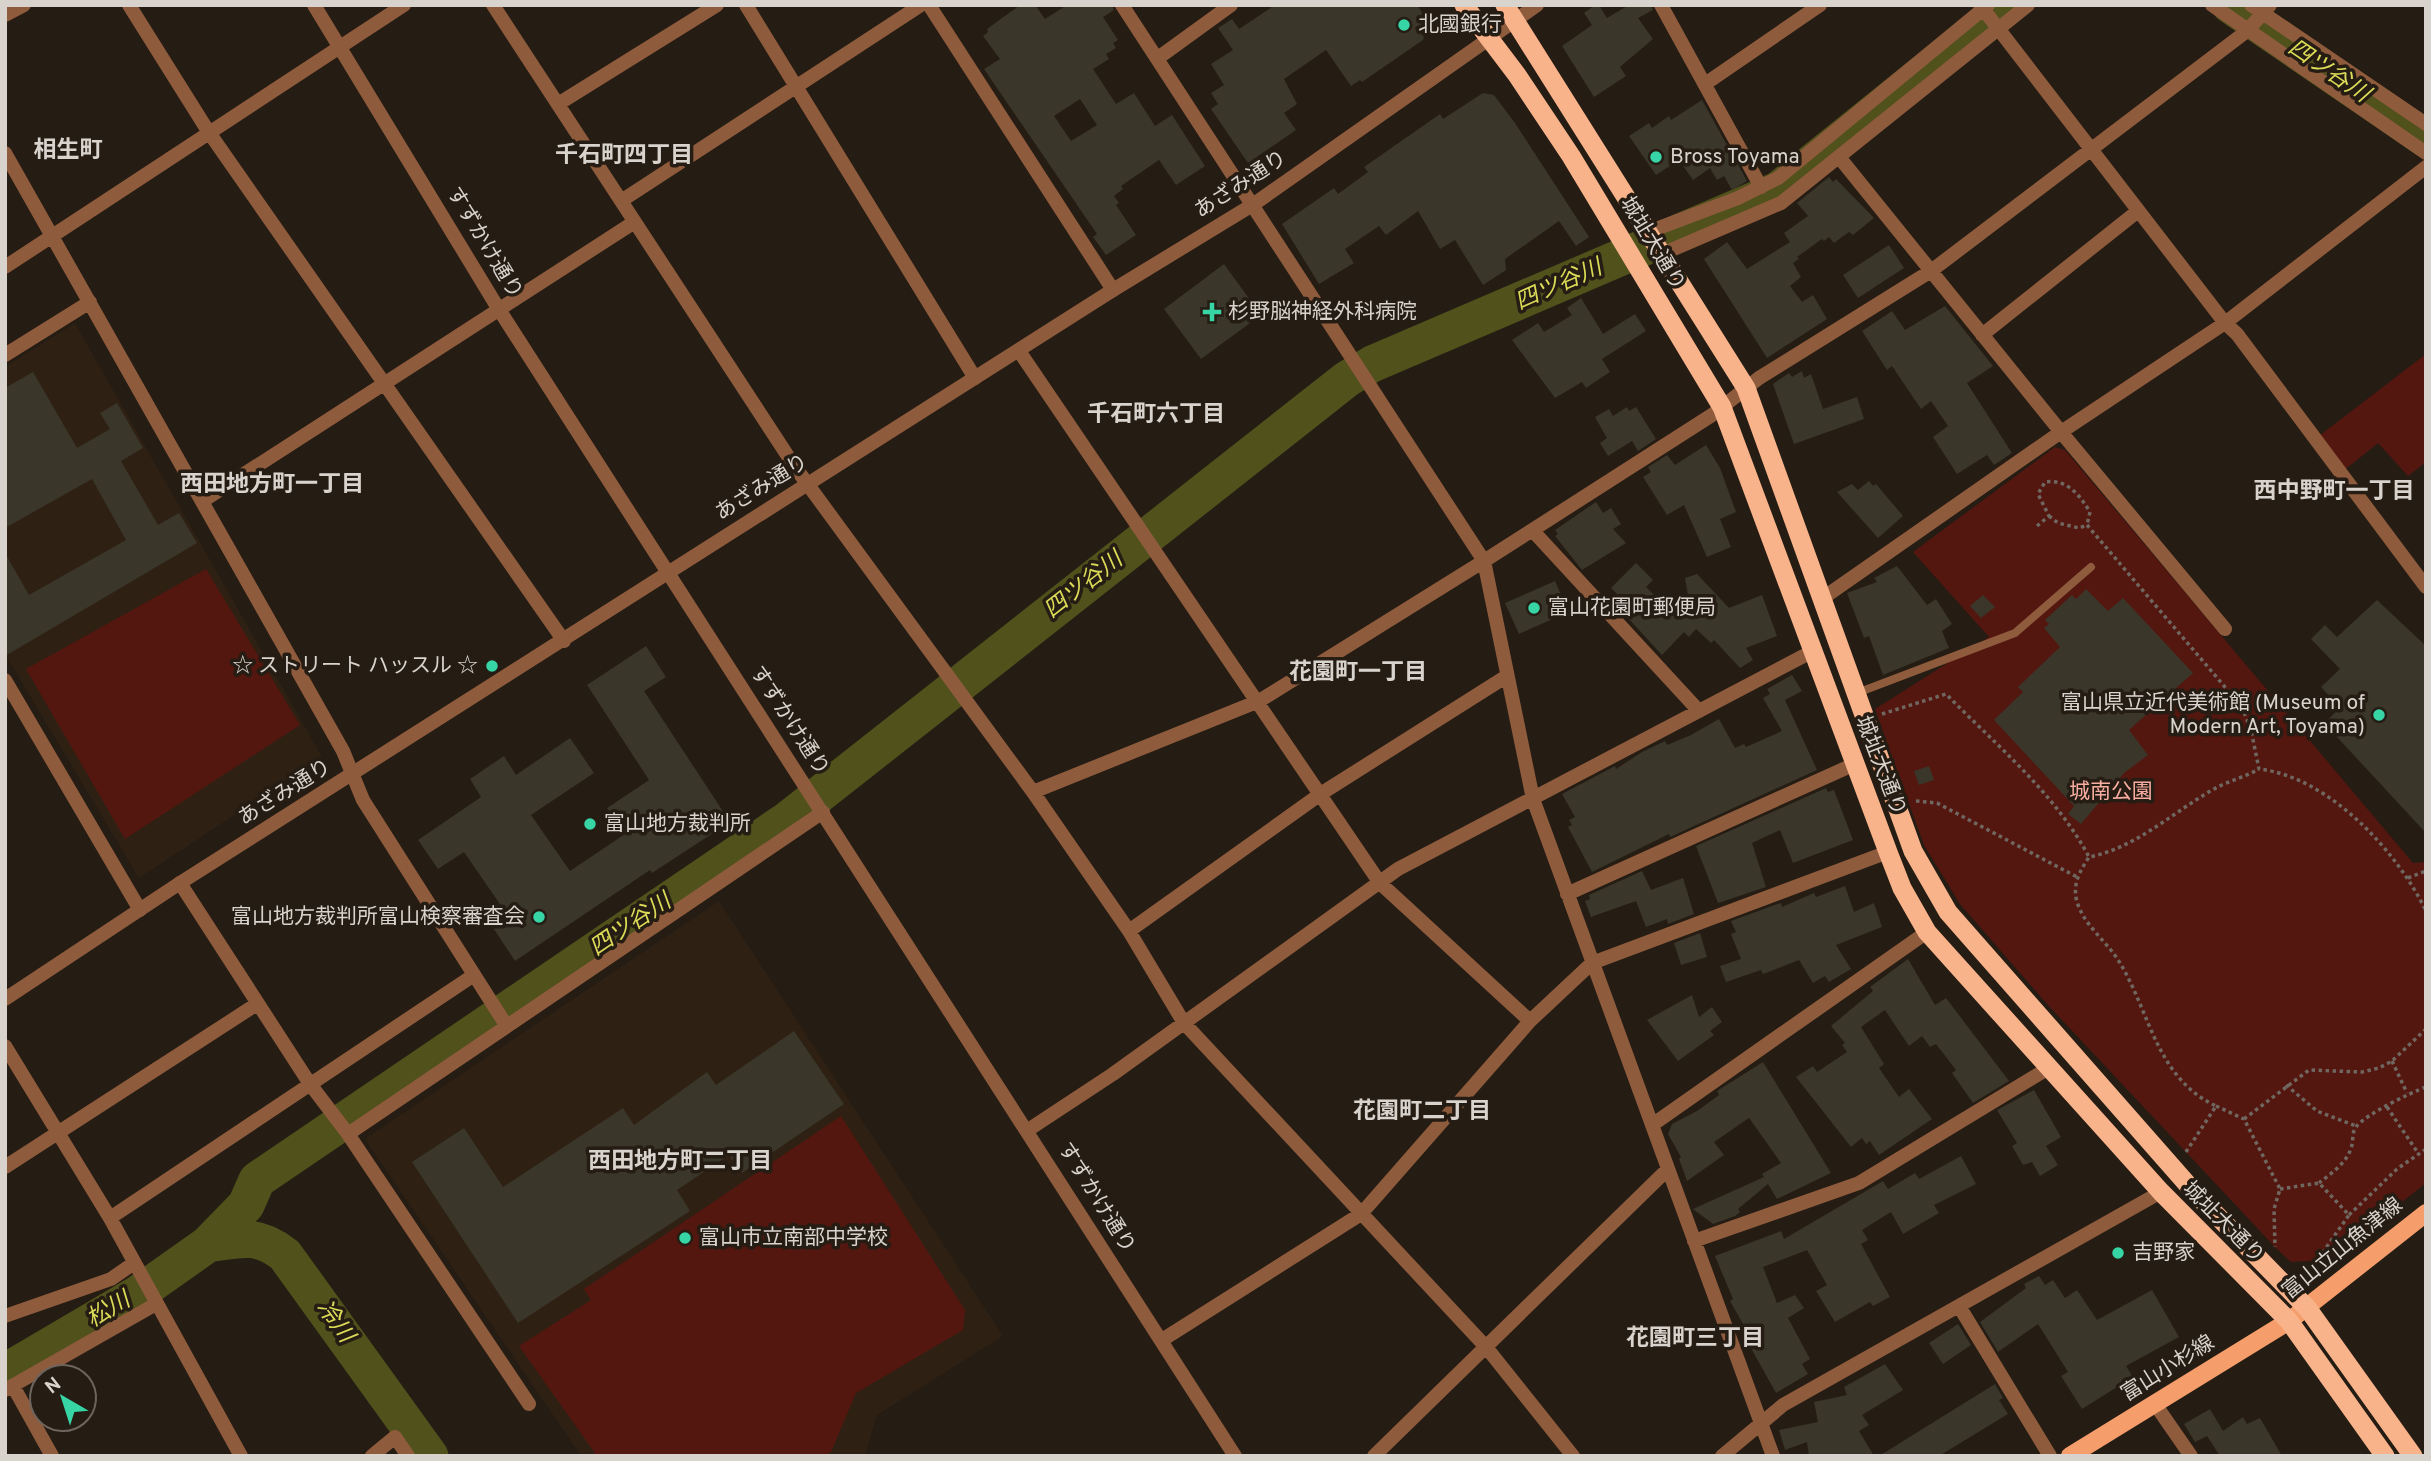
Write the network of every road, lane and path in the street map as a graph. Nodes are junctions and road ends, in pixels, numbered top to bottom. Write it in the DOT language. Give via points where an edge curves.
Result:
graph roads {
  1 [pos="24,5"];
  2 [pos="129,5"];
  3 [pos="314,5"];
  4 [pos="404,5"];
  5 [pos="493,5"];
  6 [pos="718,5"];
  7 [pos="746,5"];
  8 [pos="921,5"];
  9 [pos="929,5"];
  10 [pos="1122,5"];
  11 [pos="1231,5"];
  12 [pos="1464,5"];
  13 [pos="1537,5"];
  14 [pos="1661,5"];
  15 [pos="1820,5"];
  16 [pos="2028,5"];
  17 [pos="2212,5"];
  18 [pos="1984,7"];
  19 [pos="2261,8"];
  20 [pos="1510,13"];
  21 [pos="5,15"];
  22 [pos="1999,29"];
  23 [pos="2247,32"];
  24 [pos="1488,38"];
  25 [pos="339,46"];
  26 [pos="1157,58"];
  27 [pos="1705,84"];
  28 [pos="796,85"];
  29 [pos="558,104"];
  30 [pos="2426,124"];
  31 [pos="208,131"];
  32 [pos="2092,150"];
  33 [pos="5,153"];
  34 [pos="2426,153"];
  35 [pos="1839,157"];
  36 [pos="2426,167"];
  37 [pos="1762,187"];
  38 [pos="621,201"];
  39 [pos="1254,204"];
  40 [pos="2138,211"];
  41 [pos="633,223"];
  42 [pos="52,236"];
  43 [pos="1656,244"];
  44 [pos="5,267"];
  45 [pos="1931,271"];
  46 [pos="1113,290"];
  47 [pos="90,302"];
  48 [pos="498,308"];
  49 [pos="2225,323"];
  50 [pos="1982,335"];
  51 [pos="1019,351"];
  52 [pos="5,355"];
  53 [pos="975,378"];
  54 [pos="383,382"];
  55 [pos="1746,388"];
  56 [pos="1723,407"];
  57 [pos="2061,432"];
  58 [pos="808,484"];
  59 [pos="204,500"];
  60 [pos="2049,516"];
  61 [pos="2087,525"];
  62 [pos="2037,526"];
  63 [pos="1533,531"];
  64 [pos="1484,561"];
  65 [pos="2091,567"];
  66 [pos="668,573"];
  67 [pos="2426,587"];
  68 [pos="1823,598"];
  69 [pos="2225,629"];
  70 [pos="564,641"];
  71 [pos="1815,650"];
  72 [pos="1507,676"];
  73 [pos="6,682"];
  74 [pos="1857,693"];
  75 [pos="1259,701"];
  76 [pos="1699,711"];
  77 [pos="1880,715"];
  78 [pos="1857,763"];
  79 [pos="2259,769"];
  80 [pos="353,775"];
  81 [pos="1033,792"];
  82 [pos="1322,793"];
  83 [pos="1534,799"];
  84 [pos="1908,800"];
  85 [pos="822,812"];
  86 [pos="1888,852"];
  87 [pos="2088,857"];
  88 [pos="2426,871"];
  89 [pos="2077,877"];
  90 [pos="2408,878"];
  91 [pos="180,883"];
  92 [pos="1380,883"];
  93 [pos="1567,894"];
  94 [pos="140,910"];
  95 [pos="2426,911"];
  96 [pos="1129,931"];
  97 [pos="1927,932"];
  98 [pos="1592,963"];
  99 [pos="474,975"];
  100 [pos="5,999"];
  101 [pos="257,1004"];
  102 [pos="1530,1021"];
  103 [pos="1184,1023"];
  104 [pos="506,1025"];
  105 [pos="2426,1029"];
  106 [pos="5,1046"];
  107 [pos="2392,1060"];
  108 [pos="2047,1069"];
  109 [pos="310,1084"];
  110 [pos="2286,1085"];
  111 [pos="2426,1087"];
  112 [pos="2407,1093"];
  113 [pos="2217,1107"];
  114 [pos="2387,1107"];
  115 [pos="2244,1119"];
  116 [pos="1652,1125"];
  117 [pos="2357,1126"];
  118 [pos="1028,1130"];
  119 [pos="348,1134"];
  120 [pos="57,1135"];
  121 [pos="2426,1149"];
  122 [pos="2186,1152"];
  123 [pos="2418,1153"];
  124 [pos="5,1167"];
  125 [pos="1667,1170"];
  126 [pos="2319,1184"];
  127 [pos="2280,1189"];
  128 [pos="2161,1192"];
  129 [pos="1361,1213"];
  130 [pos="2426,1213"];
  131 [pos="2349,1215"];
  132 [pos="110,1218"];
  133 [pos="1694,1241"];
  134 [pos="2275,1247"];
  135 [pos="2316,1262"];
  136 [pos="136,1266"];
  137 [pos="156,1304"];
  138 [pos="1959,1306"];
  139 [pos="2308,1309"];
  140 [pos="5,1316"];
  141 [pos="2289,1321"];
  142 [pos="1162,1340"];
  143 [pos="1486,1347"];
  144 [pos="9,1388"];
  145 [pos="2155,1404"];
  146 [pos="529,1405"];
  147 [pos="1762,1423"];
  148 [pos="52,1456"];
  149 [pos="241,1456"];
  150 [pos="372,1456"];
  151 [pos="408,1456"];
  152 [pos="1235,1456"];
  153 [pos="1374,1456"];
  154 [pos="1573,1456"];
  155 [pos="1722,1456"];
  156 [pos="1773,1456"];
  157 [pos="2050,1456"];
  158 [pos="2070,1456"];
  159 [pos="2191,1456"];
  160 [pos="2385,1456"];
  161 [pos="2413,1456"];
  1 -- 21 [label="street"];
  2 -- 31 [label="street"];
  3 -- 25 [label="street, すずかけ通り"];
  4 -- 25 [label="street"];
  5 -- 29 [label="street"];
  6 -- 29 [label="street"];
  7 -- 28 [label="street"];
  8 -- 28 [label="street"];
  9 -- 46 [label="street"];
  10 -- 26 [label="street"];
  11 -- 26 [label="street"];
  12 -- 24 [label="highway, 城址大通り"];
  13 -- 20 [label="street, あざみ通り"];
  14 -- 27 [label="street"];
  15 -- 27 [label="street"];
  16 -- 22 [label="street"];
  17 -- 23 [label="street"];
  18 -- 22 [label="street"];
  18 -- 37 [label="street"];
  19 -- 23 [label="street"];
  19 -- 30 [label="street"];
  20 -- 24 [label="street, あざみ通り"];
  20 -- 43 [label="highway, 城址大通り"];
  22 -- 32 [label="street"];
  22 -- 35 [label="street"];
  23 -- 32 [label="street"];
  23 -- 34 [label="street"];
  24 -- 39 [label="street, あざみ通り"];
  24 -- 56 [label="highway, 城址大通り" via="1525,86 1632,254"];
  25 -- 31 [label="street"];
  25 -- 48 [label="street, すずかけ通り"];
  26 -- 39 [label="street"];
  27 -- 37 [label="street"];
  28 -- 38 [label="street"];
  28 -- 53 [label="street"];
  29 -- 38 [label="street"];
  31 -- 42 [label="street"];
  31 -- 54 [label="street"];
  32 -- 40 [label="street"];
  32 -- 45 [label="street"];
  33 -- 42 [label="street"];
  35 -- 43 [label="street" via="1781,202"];
  35 -- 45 [label="street"];
  36 -- 49 [label="street"];
  37 -- 43 [label="street"];
  38 -- 41 [label="street"];
  39 -- 46 [label="street, あざみ通り"];
  39 -- 64 [label="street"];
  40 -- 49 [label="street"];
  40 -- 50 [label="street"];
  41 -- 48 [label="street"];
  41 -- 58 [label="street"];
  42 -- 44 [label="street"];
  42 -- 47 [label="street"];
  43 -- 55 [label="highway, 城址大通り"];
  45 -- 50 [label="street"];
  45 -- 55 [label="street"];
  46 -- 51 [label="street, あざみ通り"];
  47 -- 52 [label="street"];
  47 -- 59 [label="street"];
  48 -- 54 [label="street"];
  48 -- 66 [label="street, すずかけ通り"];
  49 -- 57 [label="street"];
  49 -- 67 [label="street"];
  50 -- 57 [label="street"];
  51 -- 53 [label="street, あざみ通り"];
  51 -- 75 [label="street"];
  53 -- 58 [label="street, あざみ通り"];
  54 -- 59 [label="street"];
  54 -- 70 [label="street"];
  55 -- 56 [label="street"];
  55 -- 68 [label="highway, 城址大通り"];
  56 -- 63 [label="street"];
  56 -- 71 [label="highway, 城址大通り"];
  57 -- 68 [label="street"];
  57 -- 69 [label="street"];
  58 -- 66 [label="street, あざみ通り"];
  58 -- 81 [label="street"];
  59 -- 80 [label="street"];
  60 -- 61 [label="path" via="2079,528"];
  60 -- 61 [label="path" via="2038,494 2045,482 2058,480 2082,499 2090,512"];
  60 -- 62 [label="path"];
  61 -- 79 [label="path" via="2242,707"];
  63 -- 64 [label="street"];
  63 -- 76 [label="street"];
  64 -- 72 [label="street"];
  64 -- 75 [label="street"];
  65 -- 74 [label="lane" via="2015,633"];
  66 -- 70 [label="street, あざみ通り"];
  66 -- 85 [label="street, すずかけ通り"];
  68 -- 74 [label="highway, 城址大通り"];
  70 -- 80 [label="street, あざみ通り"];
  71 -- 76 [label="street"];
  71 -- 78 [label="highway, 城址大通り"];
  72 -- 82 [label="street"];
  72 -- 83 [label="street"];
  73 -- 94 [label="street"];
  74 -- 139 [label="highway, 城址大通り" via="1913,851 1948,912 2195,1193"];
  75 -- 81 [label="street"];
  75 -- 82 [label="street"];
  76 -- 83 [label="street"];
  77 -- 87 [label="path" via="1946,694 2053,802"];
  78 -- 86 [label="highway, 城址大通り"];
  78 -- 93 [label="street"];
  79 -- 87 [label="path" via="2217,787 2133,840"];
  79 -- 90 [label="path" via="2283,772 2315,789 2372,835"];
  80 -- 91 [label="street, あざみ通り"];
  80 -- 99 [label="street" via="363,800"];
  81 -- 96 [label="street"];
  82 -- 92 [label="street"];
  82 -- 96 [label="street"];
  83 -- 92 [label="street" via="1398,869"];
  83 -- 93 [label="street"];
  84 -- 89 [label="path" via="1937,803"];
  85 -- 104 [label="street"];
  85 -- 118 [label="street, すずかけ通り"];
  86 -- 97 [label="highway, 城址大通り"];
  86 -- 98 [label="street"];
  87 -- 89 [label="path"];
  88 -- 90 [label="path"];
  89 -- 113 [label="path" via="2077,901 2092,930 2120,963 2152,1037 2193,1091"];
  90 -- 95 [label="path"];
  91 -- 94 [label="street, あざみ通り"];
  91 -- 101 [label="street"];
  92 -- 102 [label="street"];
  92 -- 103 [label="street"];
  93 -- 98 [label="street"];
  94 -- 100 [label="street, あざみ通り"];
  96 -- 103 [label="street"];
  97 -- 108 [label="highway, 城址大通り"];
  97 -- 116 [label="street"];
  98 -- 102 [label="street"];
  98 -- 116 [label="street"];
  99 -- 104 [label="street"];
  99 -- 109 [label="street"];
  101 -- 109 [label="street"];
  101 -- 120 [label="street"];
  102 -- 129 [label="street"];
  103 -- 118 [label="street"];
  103 -- 129 [label="street"];
  104 -- 119 [label="street"];
  105 -- 107 [label="path"];
  106 -- 120 [label="street"];
  107 -- 110 [label="path" via="2362,1072 2309,1070"];
  107 -- 112 [label="path"];
  108 -- 128 [label="highway, 城址大通り"];
  108 -- 133 [label="street" via="1859,1183"];
  109 -- 119 [label="street"];
  109 -- 132 [label="street"];
  110 -- 115 [label="path"];
  110 -- 117 [label="path" via="2316,1111"];
  111 -- 112 [label="path"];
  112 -- 114 [label="path"];
  113 -- 115 [label="path"];
  113 -- 122 [label="path"];
  114 -- 117 [label="path"];
  114 -- 123 [label="path"];
  115 -- 127 [label="path"];
  116 -- 125 [label="street"];
  117 -- 126 [label="path" via="2346,1159"];
  118 -- 142 [label="street, すずかけ通り"];
  119 -- 146 [label="street"];
  120 -- 124 [label="street"];
  120 -- 132 [label="street"];
  121 -- 123 [label="path"];
  123 -- 131 [label="path"];
  125 -- 133 [label="street"];
  125 -- 143 [label="street"];
  126 -- 127 [label="path"];
  126 -- 131 [label="path"];
  127 -- 134 [label="path" via="2274,1209"];
  128 -- 138 [label="street"];
  128 -- 141 [label="highway, 城址大通り"];
  129 -- 142 [label="street"];
  129 -- 143 [label="street"];
  130 -- 139 [label="main road, 富山立山魚津線"];
  131 -- 135 [label="path"];
  132 -- 136 [label="street"];
  133 -- 147 [label="street"];
  136 -- 137 [label="street"];
  136 -- 140 [label="street"];
  137 -- 144 [label="street"];
  137 -- 149 [label="street"];
  138 -- 147 [label="street" via="1783,1405"];
  138 -- 157 [label="street"];
  139 -- 141 [label="main road, 富山立山魚津線"];
  139 -- 161 [label="highway, 城址大通り"];
  141 -- 145 [label="main road, 富山小杉線"];
  141 -- 160 [label="highway, 城址大通り"];
  142 -- 152 [label="street, すずかけ通り"];
  143 -- 153 [label="street"];
  143 -- 154 [label="street"];
  144 -- 148 [label="street"];
  145 -- 158 [label="main road, 富山小杉線"];
  145 -- 159 [label="street"];
  147 -- 155 [label="street"];
  147 -- 156 [label="street"];
  150 -- 151 [label="street" via="395,1437"];
}
